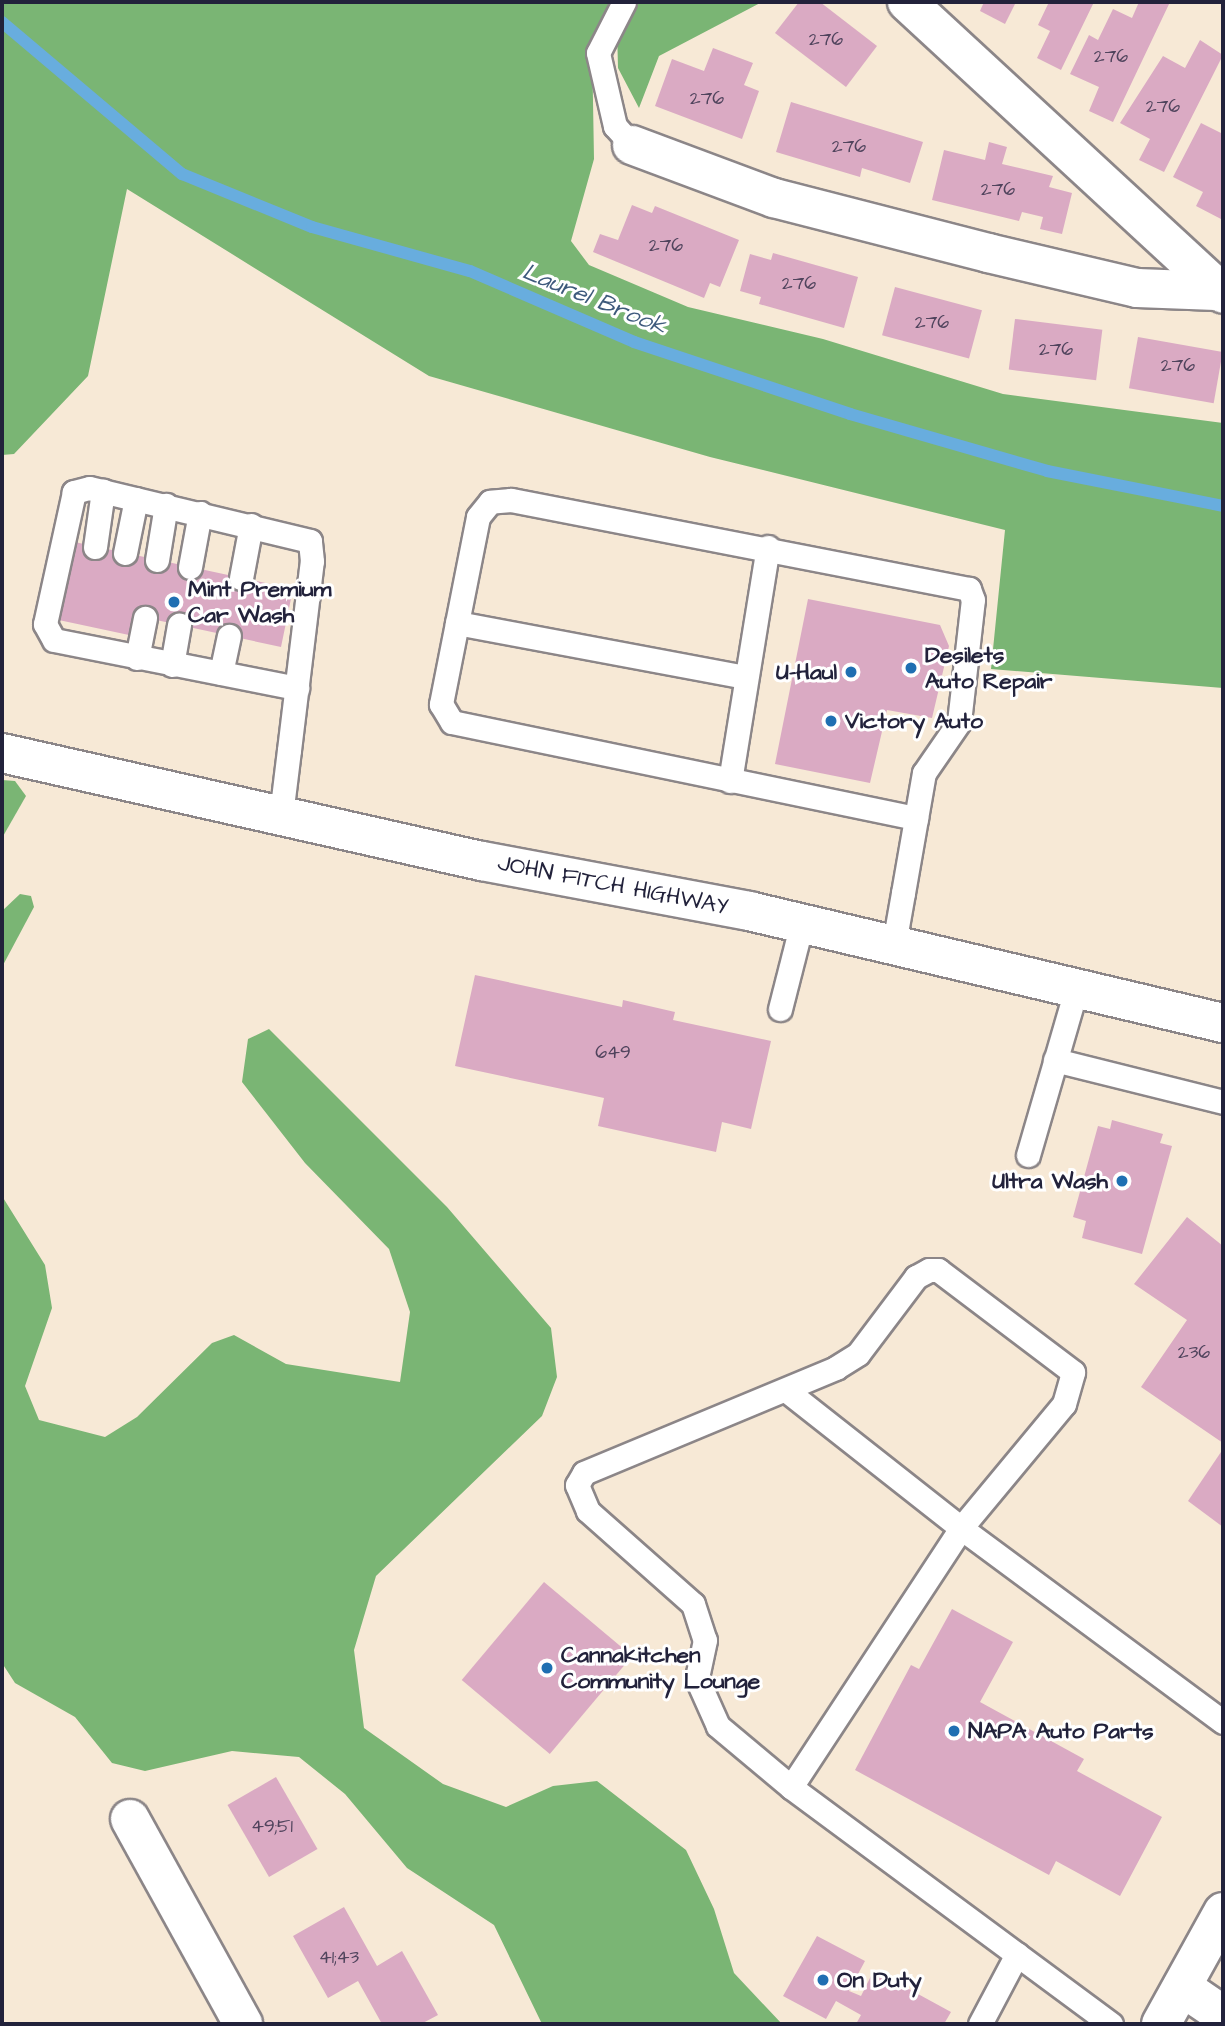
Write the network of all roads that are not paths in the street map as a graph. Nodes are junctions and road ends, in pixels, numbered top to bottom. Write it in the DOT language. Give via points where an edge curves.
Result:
graph roads {
  1 [pos="624,2"];
  2 [pos="907,2"];
  3 [pos="632,145"];
  4 [pos="1219,293"];
  5 [pos="103,491"];
  6 [pos="136,499"];
  7 [pos="166,505"];
  8 [pos="200,513"];
  9 [pos="251,525"];
  10 [pos="95,547"];
  11 [pos="768,547"];
  12 [pos="125,553"];
  13 [pos="157,560"];
  14 [pos="190,567"];
  15 [pos="241,578"];
  16 [pos="145,618"];
  17 [pos="457,623"];
  18 [pos="178,625"];
  19 [pos="229,636"];
  20 [pos="137,658"];
  21 [pos="172,665"];
  22 [pos="221,673"];
  23 [pos="746,677"];
  24 [pos="297,688"];
  25 [pos="2,753"];
  26 [pos="730,781"];
  27 [pos="281,815"];
  28 [pos="916,818"];
  29 [pos="802,923"];
  30 [pos="894,944"];
  31 [pos="1077,986"];
  32 [pos="780,1009"];
  33 [pos="1223,1023"];
  34 [pos="1055,1060"];
  35 [pos="1223,1102"];
  36 [pos="1028,1155"];
  37 [pos="787,1391"];
  38 [pos="961,1528"];
  39 [pos="1223,1722"];
  40 [pos="791,1787"];
  41 [pos="130,1819"];
  42 [pos="1223,1912"];
  43 [pos="1017,1954"];
  44 [pos="1182,1987"];
  45 [pos="1223,2015"];
  46 [pos="243,2024"];
  47 [pos="980,2024"];
  48 [pos="1111,2024"];
  49 [pos="1161,2024"];
  1 -- 3 [label="lane" via="598,54 615,126"];
  2 -- 4 [label="main road" via="1117,190"];
  3 -- 4 [label="main road" via="774,198 975,250 1136,288"];
  5 -- 6 [label="lane"];
  5 -- 10 [label="lane"];
  5 -- 20 [label="lane" via="80,489 69,501 45,624 54,640 79,636 111,643"];
  6 -- 7 [label="lane"];
  6 -- 12 [label="lane"];
  7 -- 8 [label="lane"];
  7 -- 13 [label="lane"];
  8 -- 9 [label="lane"];
  8 -- 14 [label="lane"];
  9 -- 15 [label="lane"];
  9 -- 24 [label="lane" via="303,537 313,551"];
  11 -- 17 [label="lane" via="498,499 478,517"];
  11 -- 23 [label="lane"];
  11 -- 28 [label="lane" via="969,589 959,722 930,759"];
  16 -- 20 [label="lane"];
  17 -- 23 [label="lane"];
  17 -- 26 [label="lane" via="441,704 452,722"];
  18 -- 21 [label="lane"];
  19 -- 22 [label="lane"];
  20 -- 21 [label="lane"];
  21 -- 22 [label="lane"];
  22 -- 24 [label="lane"];
  23 -- 26 [label="lane"];
  24 -- 27 [label="lane"];
  25 -- 27 [label="main road, JOHN FITCH HIGHWAY"];
  26 -- 28 [label="lane"];
  27 -- 29 [label="main road, JOHN FITCH HIGHWAY"];
  28 -- 30 [label="lane"];
  29 -- 30 [label="main road, JOHN FITCH HIGHWAY"];
  29 -- 32 [label="lane"];
  30 -- 31 [label="main road, JOHN FITCH HIGHWAY"];
  31 -- 33 [label="main road, JOHN FITCH HIGHWAY"];
  31 -- 34 [label="lane"];
  34 -- 35 [label="lane"];
  34 -- 36 [label="lane"];
  37 -- 38 [label="lane"];
  37 -- 38 [label="lane" via="858,1354 916,1277 929,1270 938,1270 1067,1363 1073,1380 1064,1404"];
  37 -- 40 [label="lane" via="594,1464 577,1485 588,1511 694,1604 705,1640 697,1679 704,1704 718,1726"];
  38 -- 39 [label="lane"];
  38 -- 40 [label="lane"];
  40 -- 43 [label="lane"];
  41 -- 46 [label="main road"];
  42 -- 44 [label="main road"];
  43 -- 47 [label="lane"];
  43 -- 48 [label="lane"];
  44 -- 45 [label="main road"];
  44 -- 49 [label="main road"];
}
